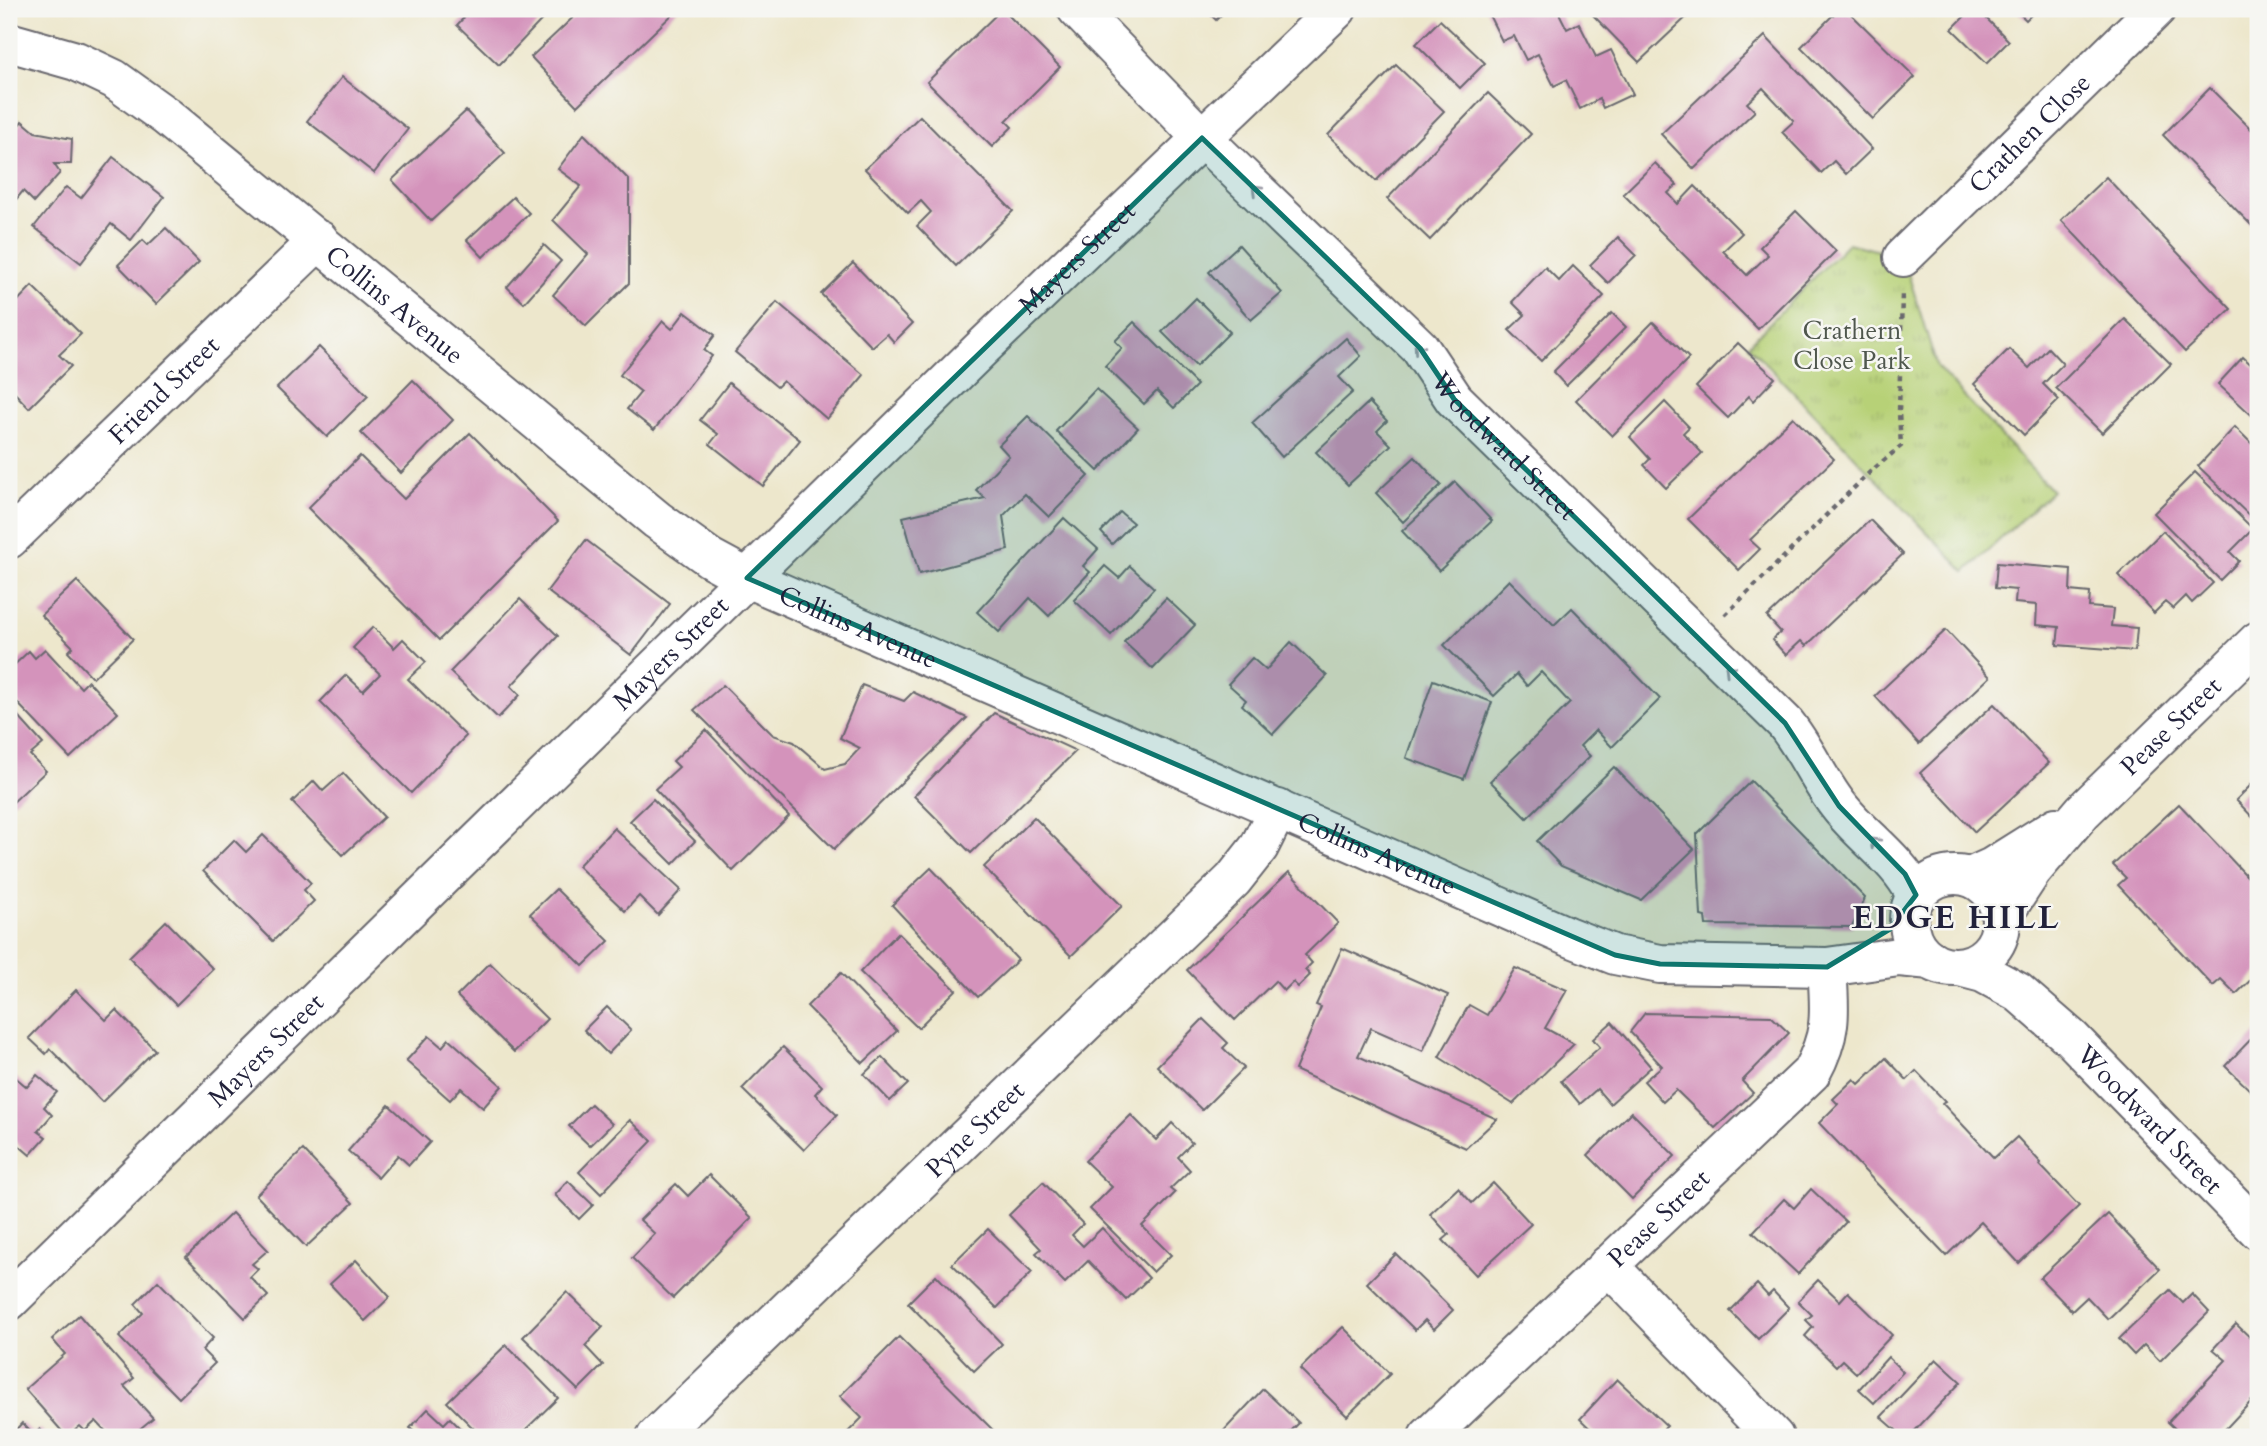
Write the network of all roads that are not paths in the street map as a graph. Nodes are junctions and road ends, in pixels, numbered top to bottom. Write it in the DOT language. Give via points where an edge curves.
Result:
graph roads {
  1 [pos="1077,9"];
  2 [pos="1337,9"];
  3 [pos="2156,9"];
  4 [pos="9,42"];
  5 [pos="1202,138"];
  6 [pos="319,240"];
  7 [pos="1903,257"];
  8 [pos="9,538"];
  9 [pos="747,578"];
  10 [pos="2258,641"];
  11 [pos="1278,810"];
  12 [pos="2083,811"];
  13 [pos="1970,877"];
  14 [pos="1914,902"];
  15 [pos="2001,922"];
  16 [pos="1946,963"];
  17 [pos="1827,967"];
  18 [pos="2071,1038"];
  19 [pos="2258,1230"];
  20 [pos="1608,1265"];
  21 [pos="9,1301"];
  22 [pos="656,1437"];
  23 [pos="1428,1437"];
  24 [pos="1774,1437"];
  1 -- 5 [label="street, Woodward Street"];
  2 -- 5 [label="street, Mayers Street"];
  3 -- 7 [label="street, Crathen Close"];
  4 -- 6 [label="street, Collins Avenue" via="76,61 114,79"];
  5 -- 9 [label="street, Mayers Street"];
  14 -- 5 [label="street, Woodward Street, one-way" via="1905,874 1839,806 1785,723 1454,399 1420,348"];
  6 -- 8 [label="street, Friend Street"];
  6 -- 9 [label="street, Collins Avenue" via="657,520"];
  9 -- 11 [label="street, Collins Avenue"];
  9 -- 21 [label="street, Mayers Street"];
  10 -- 12 [label="street, Pease Street"];
  11 -- 17 [label="street, Collins Avenue" via="1615,955 1660,964"];
  11 -- 22 [label="street, Pyne Street" via="1259,847 1233,880"];
  12 -- 13 [label="street, Pease Street"];
  12 -- 15 [label="street, Pease Street" via="2032,871"];
  13 -- 14 [label="street" via="1940,877 1927,884"];
  13 -- 15 [label="street" via="1994,896"];
  14 -- 16 [label="street" via="1909,923 1912,938 1920,950"];
  14 -- 17 [label="street, Collins Avenue" via="1874,941"];
  15 -- 16 [label="street" via="1988,954 1975,963"];
  15 -- 18 [label="street, Woodward Street"];
  16 -- 17 [label="street, Collins Avenue" via="1899,957"];
  16 -- 18 [label="street, Woodward Street" via="2002,981"];
  17 -- 20 [label="street, Pease Street" via="1828,1031 1811,1073"];
  18 -- 19 [label="street, Woodward Street"];
  20 -- 23 [label="street, Pease Street"];
  20 -- 24 [label="street"];
}
